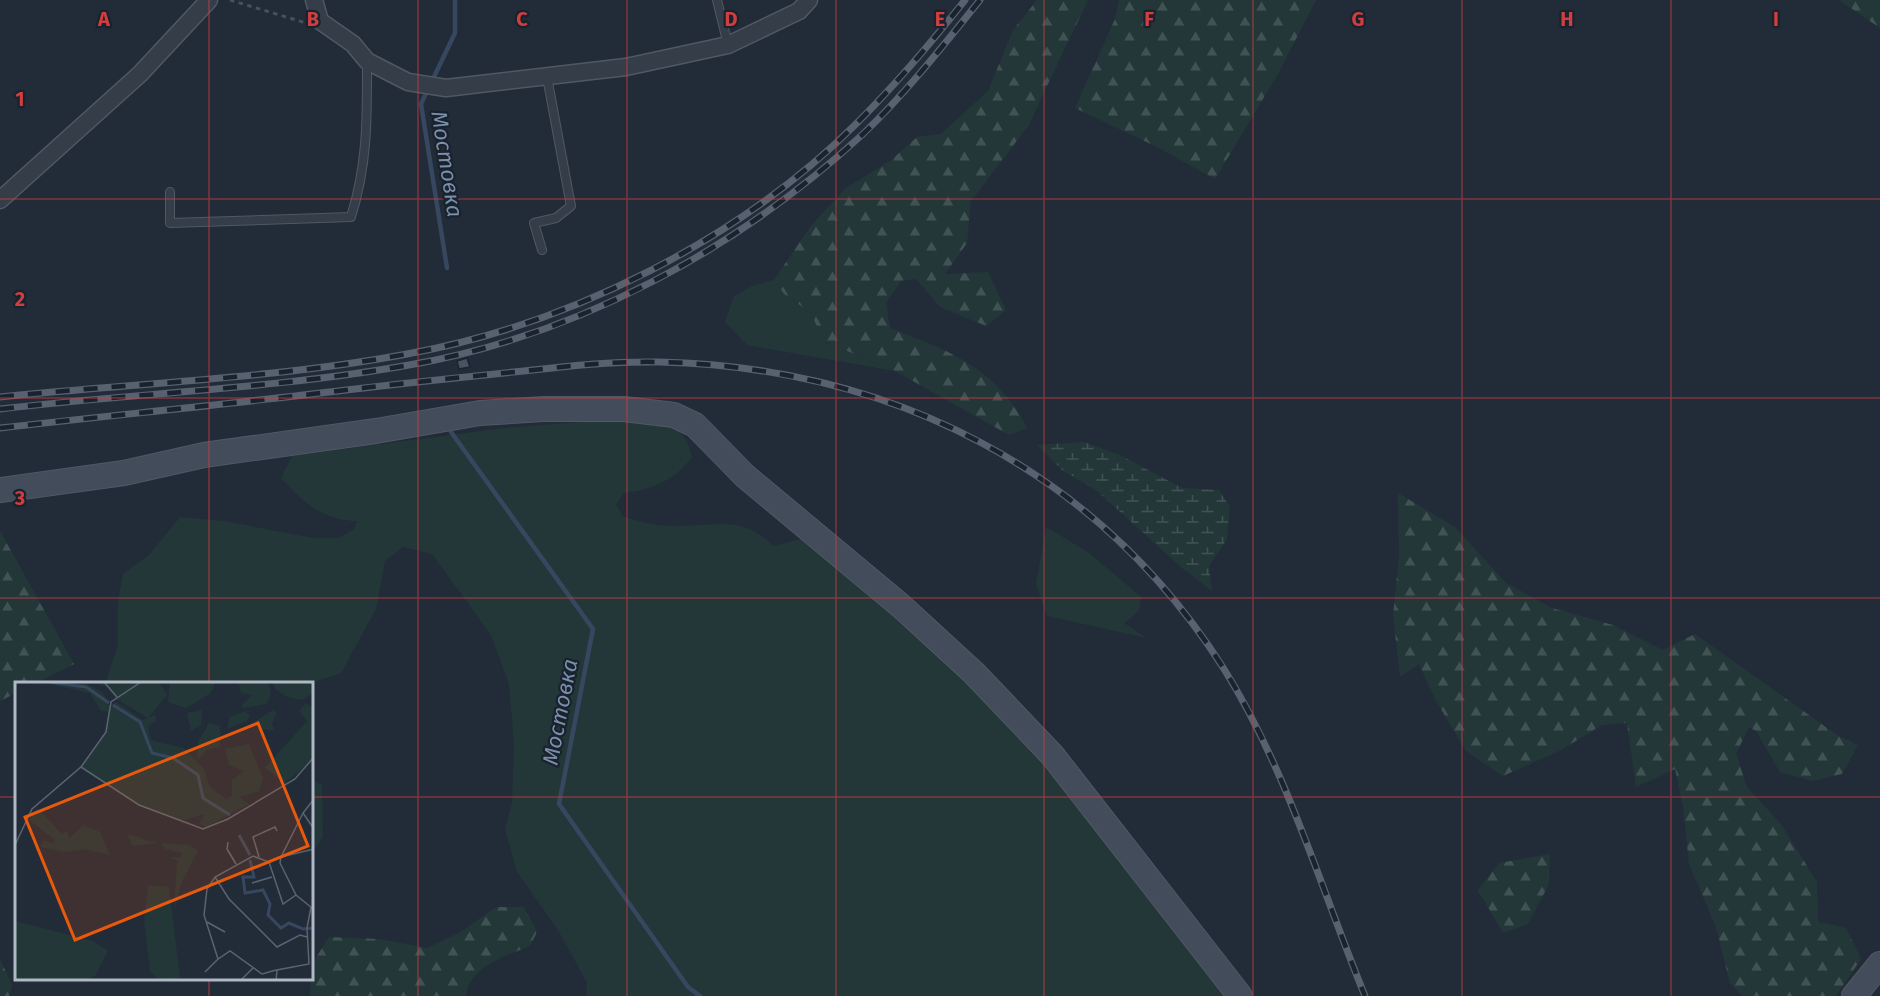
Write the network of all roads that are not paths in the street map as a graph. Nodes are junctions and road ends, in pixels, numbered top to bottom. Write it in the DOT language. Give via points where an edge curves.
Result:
graph roads {
  1 [pos="209,0"];
  2 [pos="314,0"];
  3 [pos="717,0"];
  4 [pos="808,0"];
  5 [pos="728,45"];
  6 [pos="367,61"];
  7 [pos="547,77"];
  8 [pos="170,192"];
  9 [pos="0,200"];
  10 [pos="542,250"];
  11 [pos="0,490"];
  12 [pos="1880,964"];
  13 [pos="1240,996"];
  14 [pos="1854,996"];
  1 -- 9 [label="street" via="140,74"];
  2 -- 6 [label="street" via="320,21 353,44"];
  3 -- 5 [label="lane"];
  4 -- 5 [label="street" via="799,11"];
  5 -- 7 [label="street" via="626,68"];
  6 -- 7 [label="street" via="408,82 446,88"];
  6 -- 8 [label="lane" via="366,148 351,217 170,224"];
  7 -- 10 [label="lane" via="571,206 556,218 534,223"];
  11 -- 13 [label="street" via="480,413 624,409 674,415 695,424 745,476 901,606 974,673 1053,756"];
  12 -- 14 [label="street"];
}
